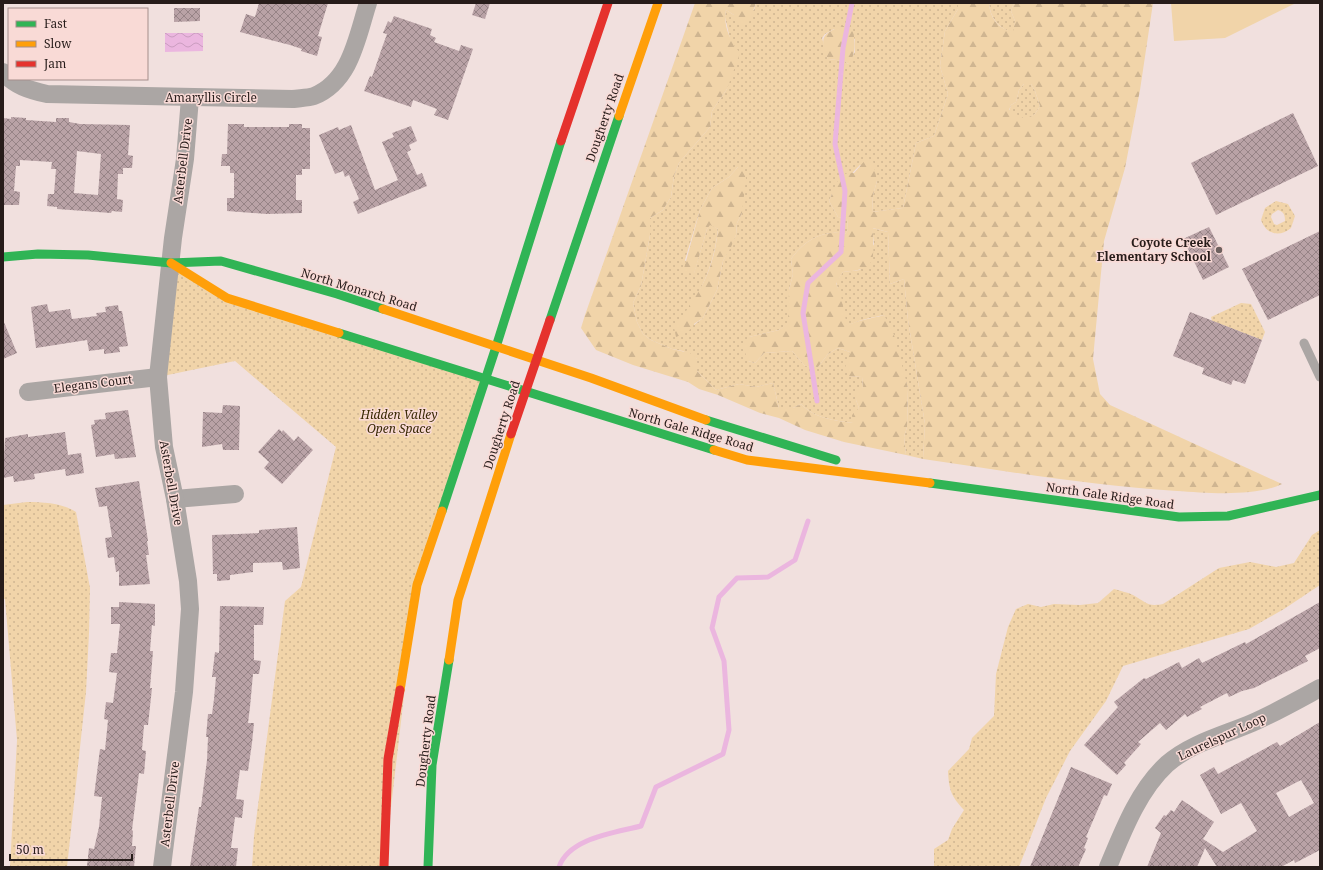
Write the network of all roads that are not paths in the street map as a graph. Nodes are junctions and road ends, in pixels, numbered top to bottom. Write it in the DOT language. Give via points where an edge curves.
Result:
graph roads {
  1 [pos="368,3"];
  2 [pos="608,3"];
  3 [pos="658,3"];
  4 [pos="10,80"];
  5 [pos="190,98"];
  6 [pos="3,257"];
  7 [pos="170,263"];
  8 [pos="1304,343"];
  9 [pos="496,347"];
  10 [pos="537,360"];
  11 [pos="158,377"];
  12 [pos="1320,377"];
  13 [pos="486,378"];
  14 [pos="28,392"];
  15 [pos="524,392"];
  16 [pos="895,478"];
  17 [pos="235,494"];
  18 [pos="1320,495"];
  19 [pos="175,499"];
  20 [pos="1320,688"];
  21 [pos="162,867"];
  22 [pos="384,867"];
  23 [pos="428,867"];
  24 [pos="1108,867"];
  1 -- 5 [label="street, Amaryllis Circle" via="349,62 341,77 333,85 313,96 293,99"];
  2 -- 9 [label="street" via="562,134"];
  3 -- 10 [label="street, Dougherty Road"];
  4 -- 5 [label="street, Amaryllis Circle" via="27,90 47,94"];
  5 -- 7 [label="street, Asterbell Drive" via="185,159"];
  6 -- 7 [label="street, North Monarch Road" via="38,254 88,255"];
  7 -- 9 [label="street, North Monarch Road" via="221,261 337,294"];
  7 -- 11 [label="street, Asterbell Drive"];
  7 -- 13 [label="street, North Monarch Road" via="227,298"];
  8 -- 12 [label="lane"];
  9 -- 10 [label="street, North Monarch Road"];
  9 -- 13 [label="street"];
  10 -- 15 [label="street, Dougherty Road"];
  10 -- 16 [label="street, North Gale Ridge Road" via="730,429"];
  11 -- 14 [label="street, Elegans Court"];
  11 -- 19 [label="street, Asterbell Drive" via="164,447"];
  13 -- 15 [label="street, North Gale Ridge Road"];
  13 -- 22 [label="street" via="417,585 388,759"];
  15 -- 16 [label="street, North Gale Ridge Road" via="747,460"];
  15 -- 23 [label="street, Dougherty Road" via="458,600 432,765"];
  16 -- 18 [label="street, North Gale Ridge Road" via="1178,517 1228,516"];
  17 -- 19 [label="street"];
  19 -- 21 [label="street, Asterbell Drive" via="188,581 189,637"];
  20 -- 24 [label="street, Laurelspur Loop" via="1276,712 1182,753 1167,764 1131,814"];
}
